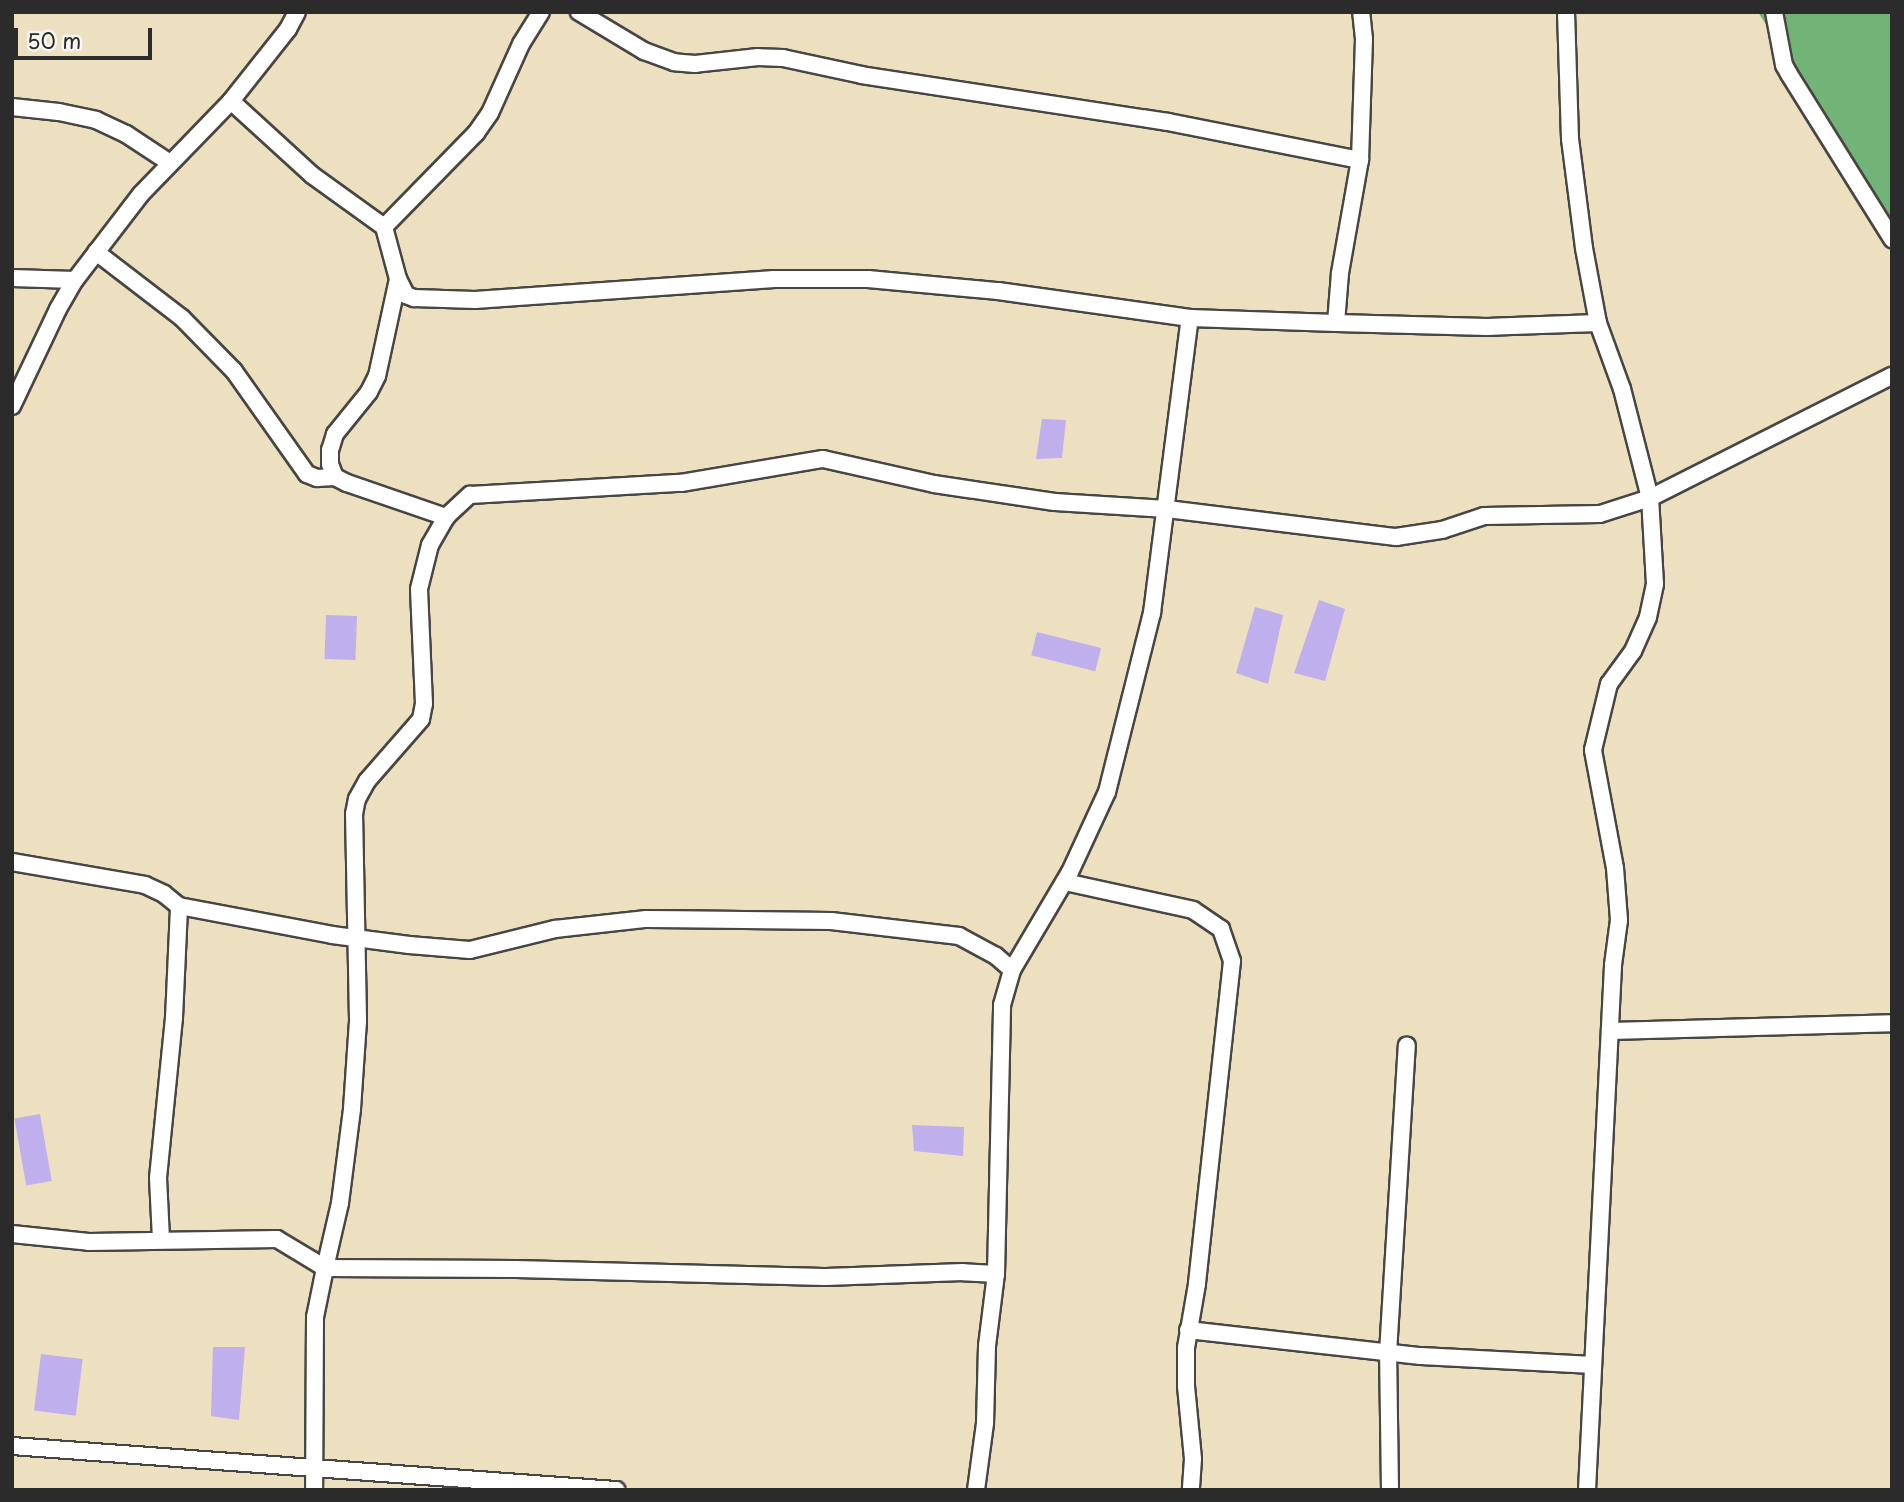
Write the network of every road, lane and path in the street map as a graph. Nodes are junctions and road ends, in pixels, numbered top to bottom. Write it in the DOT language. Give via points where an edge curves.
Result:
graph roads {
  1 [pos="297,12"];
  2 [pos="541,12"];
  3 [pos="579,12"];
  4 [pos="1361,12"];
  5 [pos="1566,12"];
  6 [pos="1774,12"];
  7 [pos="231,101"];
  8 [pos="12,107"];
  9 [pos="1360,160"];
  10 [pos="170,163"];
  11 [pos="384,227"];
  12 [pos="1892,239"];
  13 [pos="96,252"];
  14 [pos="12,278"];
  15 [pos="398,279"];
  16 [pos="75,280"];
  17 [pos="1190,318"];
  18 [pos="1336,323"];
  19 [pos="1598,323"];
  20 [pos="1892,376"];
  21 [pos="12,406"];
  22 [pos="335,477"];
  23 [pos="1650,498"];
  24 [pos="1167,509"];
  25 [pos="446,517"];
  26 [pos="12,862"];
  27 [pos="1065,882"];
  28 [pos="179,906"];
  29 [pos="356,938"];
  30 [pos="1012,970"];
  31 [pos="1892,1023"];
  32 [pos="1610,1031"];
  33 [pos="1407,1045"];
  34 [pos="12,1234"];
  35 [pos="161,1239"];
  36 [pos="325,1268"];
  37 [pos="996,1274"];
  38 [pos="1188,1330"];
  39 [pos="1388,1353"];
  40 [pos="1593,1365"];
  41 [pos="12,1446"];
  42 [pos="314,1467"];
  43 [pos="973,1489"];
  44 [pos="314,1490"];
  45 [pos="616,1490"];
  46 [pos="1191,1490"];
  47 [pos="1390,1490"];
  48 [pos="1587,1490"];
  1 -- 7 [label="street"];
  2 -- 11 [label="street" via="476,133"];
  3 -- 9 [label="street" via="645,51 674,62 783,58 862,75 1168,122"];
  4 -- 9 [label="street"];
  5 -- 19 [label="street" via="1575,183"];
  6 -- 12 [label="street" via="1784,65"];
  7 -- 10 [label="street"];
  7 -- 11 [label="street" via="312,174"];
  8 -- 10 [label="street" via="96,120"];
  9 -- 18 [label="street"];
  10 -- 13 [label="street"];
  11 -- 15 [label="street"];
  13 -- 16 [label="street"];
  13 -- 22 [label="street" via="182,318 234,371 307,474"];
  14 -- 16 [label="street"];
  15 -- 17 [label="street" via="410,297 475,300 774,279 867,279 998,291"];
  15 -- 22 [label="street" via="377,376 335,434 330,464"];
  16 -- 21 [label="street"];
  17 -- 18 [label="street"];
  17 -- 24 [label="street"];
  18 -- 19 [label="street" via="1487,327"];
  19 -- 23 [label="street" via="1622,390"];
  20 -- 23 [label="street"];
  22 -- 25 [label="street"];
  23 -- 24 [label="street" via="1600,514 1484,516 1442,530 1396,537"];
  23 -- 32 [label="street" via="1655,584 1648,617 1633,651 1609,684 1593,750 1615,868 1619,920"];
  24 -- 25 [label="street" via="1055,502 823,459 681,483 470,495"];
  24 -- 27 [label="street" via="1152,613 1107,792"];
  25 -- 29 [label="street" via="430,545 419,589 421,719 357,799"];
  26 -- 28 [label="street" via="145,885"];
  27 -- 30 [label="street"];
  27 -- 38 [label="street" via="1193,909 1221,929 1228,943 1232,961"];
  28 -- 29 [label="street"];
  28 -- 35 [label="street" via="174,1018 158,1178"];
  29 -- 30 [label="street" via="470,950 606,922 694,918 831,921 959,936"];
  29 -- 36 [label="street" via="358,1020 352,1109 340,1203"];
  30 -- 37 [label="street" via="999,1032"];
  31 -- 32 [label="street"];
  32 -- 40 [label="street"];
  33 -- 39 [label="street"];
  34 -- 35 [label="street" via="89,1242"];
  35 -- 36 [label="street" via="277,1239"];
  36 -- 37 [label="street" via="824,1277"];
  36 -- 42 [label="street" via="315,1317"];
  37 -- 43 [label="street" via="987,1346 985,1423"];
  38 -- 39 [label="street"];
  38 -- 46 [label="street"];
  39 -- 40 [label="street"];
  39 -- 47 [label="street"];
  40 -- 48 [label="street"];
  41 -- 42 [label="street"];
  42 -- 44 [label="street"];
  42 -- 45 [label="street"];
}
